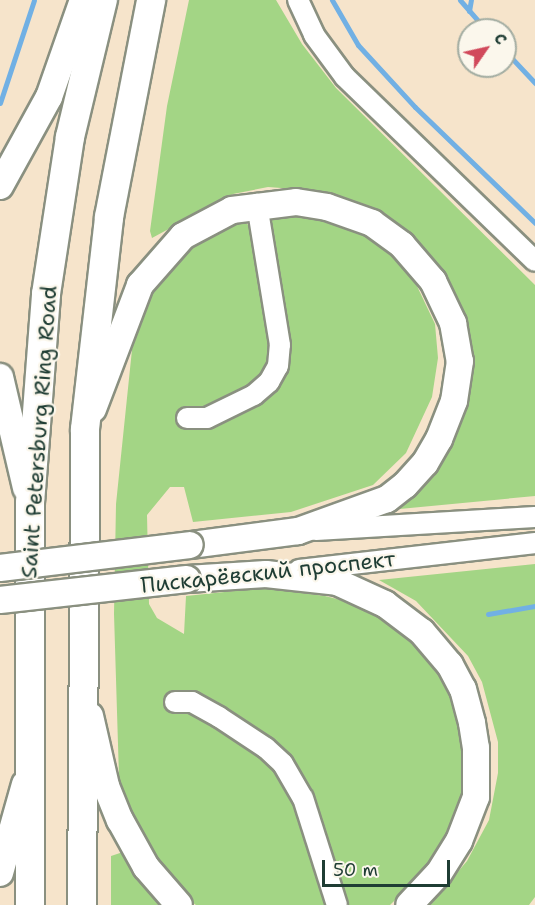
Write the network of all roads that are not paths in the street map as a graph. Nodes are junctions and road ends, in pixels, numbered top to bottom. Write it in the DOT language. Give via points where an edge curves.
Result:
graph roads {
  1 [pos="83,0"];
  2 [pos="103,0"];
  3 [pos="151,0"];
  4 [pos="298,0"];
  5 [pos="0,186"];
  6 [pos="257,204"];
  7 [pos="535,261"];
  8 [pos="0,377"];
  9 [pos="188,418"];
  10 [pos="85,429"];
  11 [pos="30,503"];
  12 [pos="535,518"];
  13 [pos="298,531"];
  14 [pos="535,543"];
  15 [pos="0,567"];
  16 [pos="266,574"];
  17 [pos="0,600"];
  18 [pos="86,699"];
  19 [pos="175,702"];
  20 [pos="28,772"];
  21 [pos="0,873"];
  22 [pos="30,905"];
  23 [pos="82,905"];
  24 [pos="179,905"];
  25 [pos="337,905"];
  26 [pos="409,905"];
  1 -- 5 [label="main road" via="49,97"];
  2 -- 11 [label="highway, Saint Petersburg Ring Road" via="70,137 46,294"];
  3 -- 10 [label="highway, Saint Petersburg Ring Road" via="108,217"];
  4 -- 7 [label="street" via="314,35 345,77"];
  6 -- 9 [label="street" via="280,345 278,366 269,382 254,395 207,418"];
  6 -- 10 [label="main road" via="208,221 183,236 163,255 141,285"];
  6 -- 13 [label="main road" via="296,202 327,207 372,223 402,244 433,281 453,323 460,361 454,401 439,439 425,463 405,485 387,499"];
  8 -- 11 [label="main road" via="12,413"];
  10 -- 18 [label="highway, Saint Petersburg Ring Road"];
  11 -- 20 [label="highway, Saint Petersburg Ring Road"];
  12 -- 13 [label="street, Пискарёвский проспект"];
  13 -- 15 [label="main road, Пискарёвский проспект, bridge"];
  14 -- 16 [label="street, Пискарёвский проспект"];
  16 -- 17 [label="main road, Пискарёвский проспект, bridge"];
  16 -- 26 [label="main road" via="337,582 385,604 428,638 463,689 476,748 476,797 459,841 438,874"];
  18 -- 23 [label="highway, Saint Petersburg Ring Road"];
  18 -- 24 [label="main road" via="106,786 120,819 146,867"];
  19 -- 25 [label="street" via="192,702 219,717 267,748 283,764 303,798"];
  20 -- 21 [label="main road"];
  20 -- 22 [label="highway, Saint Petersburg Ring Road"];
}
